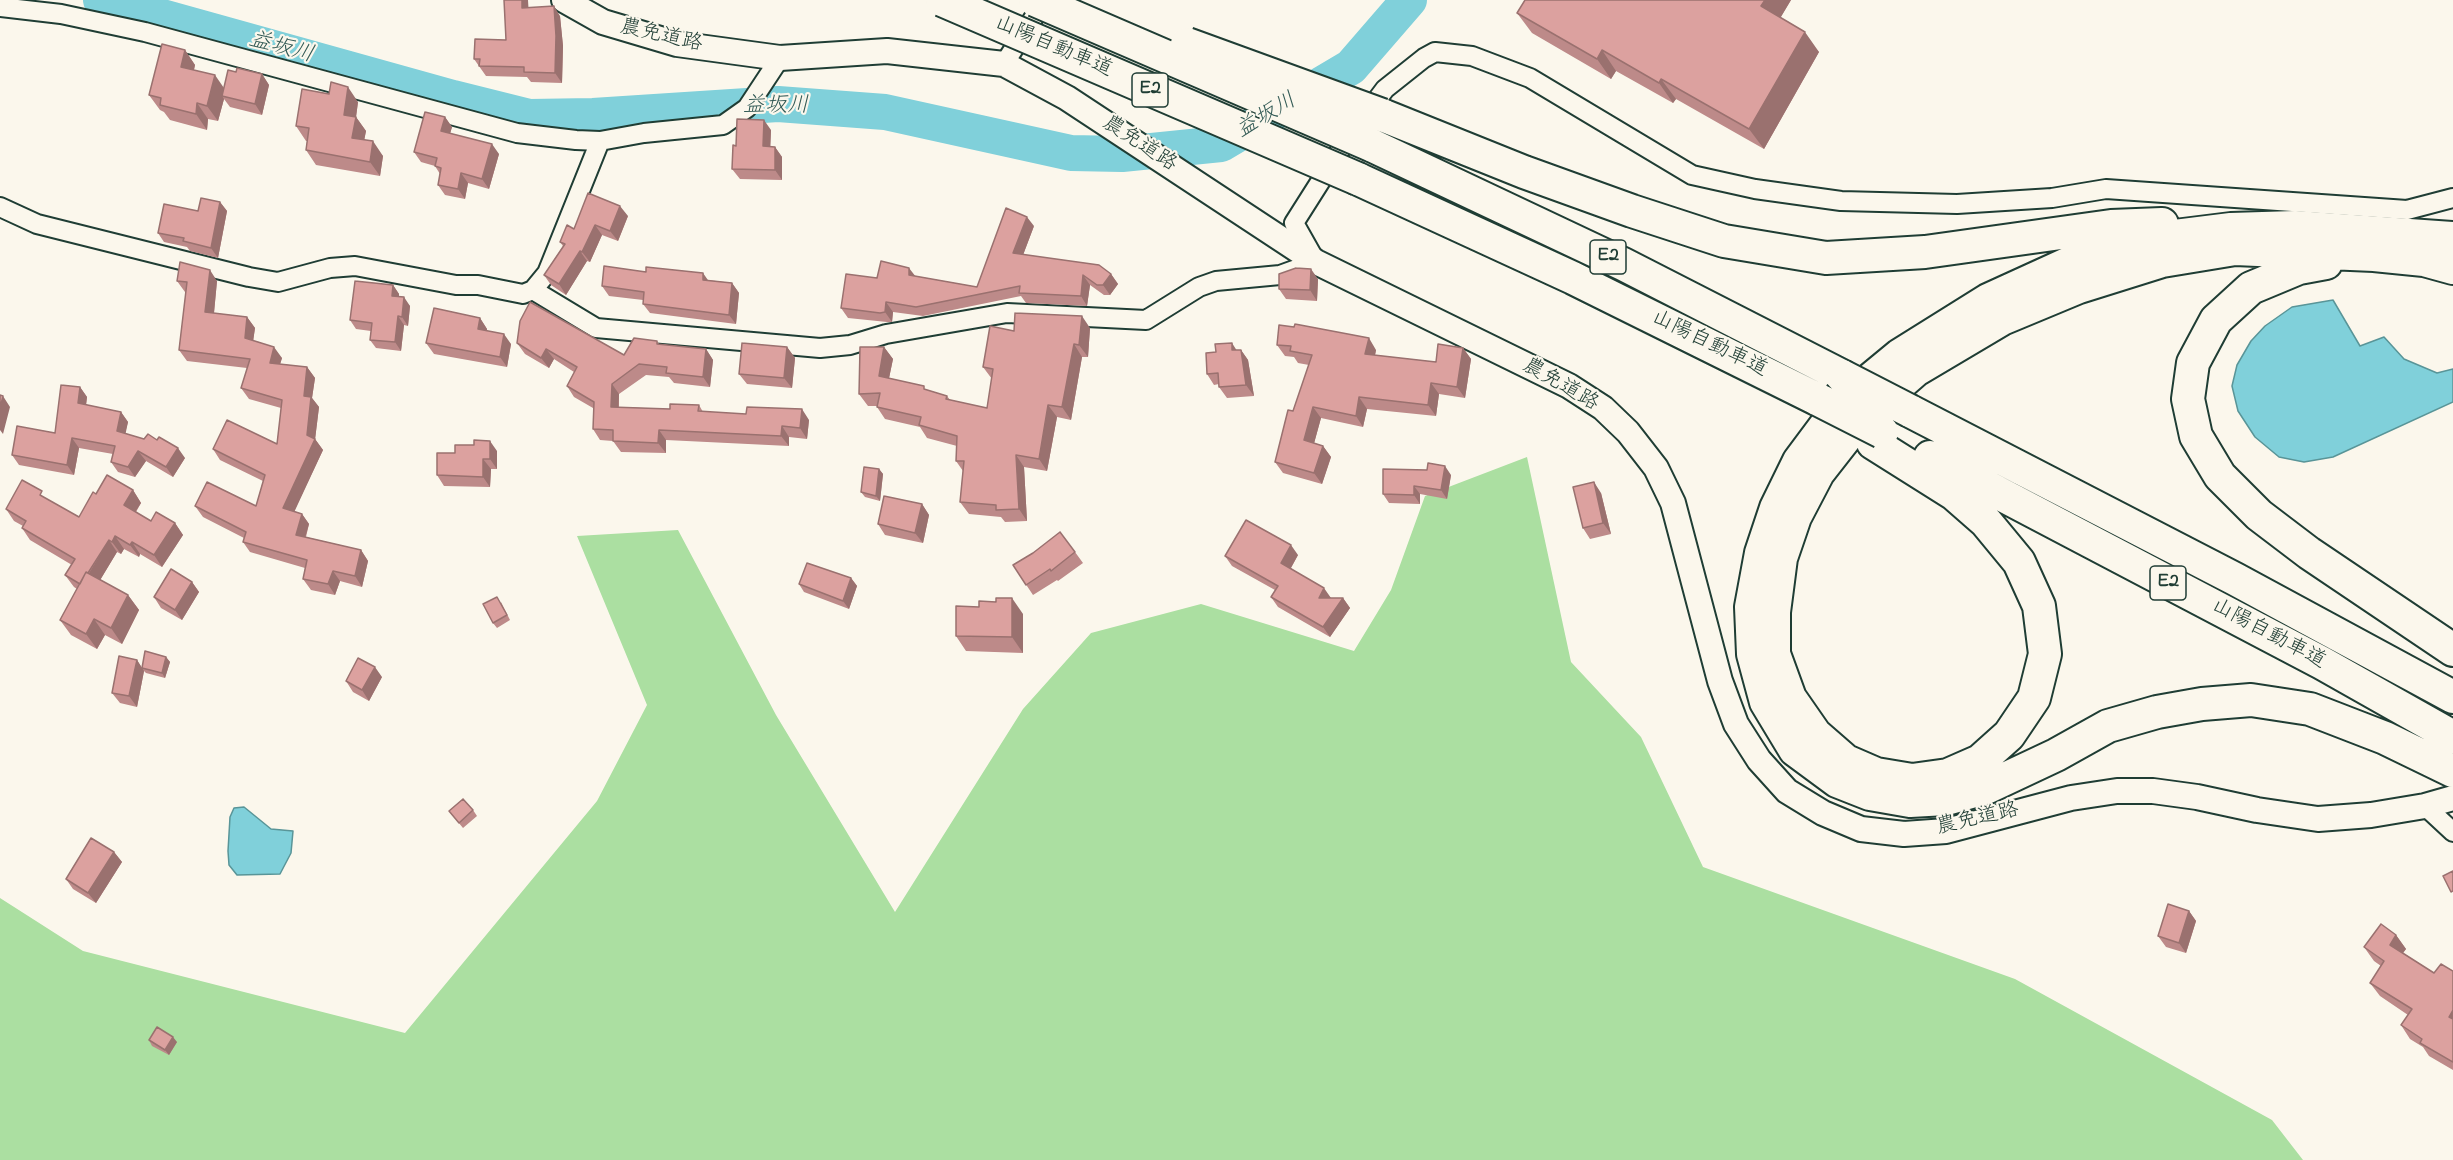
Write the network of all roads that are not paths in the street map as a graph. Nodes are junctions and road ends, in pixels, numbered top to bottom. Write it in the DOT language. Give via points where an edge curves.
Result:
graph roads {
  1 [pos="564,0"];
  2 [pos="942,0"];
  3 [pos="1035,0"];
  4 [pos="1045,0"];
  5 [pos="1065,0"];
  6 [pos="0,7"];
  7 [pos="780,58"];
  8 [pos="1004,63"];
  9 [pos="600,141"];
  10 [pos="2453,198"];
  11 [pos="0,207"];
  12 [pos="2231,229"];
  13 [pos="2453,238"];
  14 [pos="2374,255"];
  15 [pos="1316,262"];
  16 [pos="2453,268"];
  17 [pos="533,291"];
  18 [pos="1877,438"];
  19 [pos="2453,650"];
  20 [pos="2453,697"];
  21 [pos="2453,737"];
  22 [pos="2453,771"];
  23 [pos="2453,798"];
  24 [pos="2425,806"];
  25 [pos="2453,831"];
  1 -- 7 [label="street, 農免道路" via="603,22 677,44"];
  2 -- 18 [label="highway, 山陽自動車道 / E2, bridge" via="1358,179 1573,278 1819,400"];
  3 -- 20 [label="highway, 山陽自動車道 / E2, bridge" via="1371,145 1623,264 2235,579"];
  4 -- 8 [label="street"];
  5 -- 12 [label="highway, bridge" via="1382,115 1535,176 1724,241 1826,258 1925,252 2111,226 2197,223"];
  6 -- 9 [label="street" via="61,14 145,32 517,133"];
  7 -- 8 [label="street, 農免道路" via="887,51"];
  7 -- 9 [label="street" via="747,108 723,125"];
  8 -- 15 [label="street, 農免道路" via="1067,98"];
  9 -- 17 [label="street" via="547,273"];
  10 -- 15 [label="street" via="2407,210 2106,189 2052,198 1957,204 1841,201 1755,189 1692,175 1530,78 1472,56 1435,52 1385,89 1346,141 1294,223"];
  11 -- 17 [label="street" via="37,224 278,282 330,268 355,266 513,294"];
  12 -- 13 [label="highway" via="2295,227"];
  12 -- 22 [label="highway" via="2159,238 2067,264 1988,300 1909,348 1843,402 1799,461 1776,508 1761,553 1752,607 1753,654 1766,702 1795,750 1837,781 1870,795 1910,801 1946,799 1988,787 2108,726 2157,712 2251,700 2310,710 2385,738"];
  14 -- 16 [label="highway" via="2424,260"];
  14 -- 18 [label="highway" via="2235,249 2162,261 2002,319 1916,370 1861,418 1818,473 1795,517 1781,558 1774,612 1774,654 1790,698 1802,716 1815,734 1846,761 1876,774 1911,780 1948,776 1980,761 1995,748 2009,735 2034,698 2045,654 2039,606 2019,562 1986,522"];
  14 -- 19 [label="highway" via="2299,268 2251,288 2216,320 2193,363 2188,399 2196,436 2220,476 2259,515"];
  15 -- 17 [label="street" via="1280,275 1199,287 1146,320 1008,313 886,334 834,348 596,328"];
  15 -- 24 [label="street, 農免道路" via="1569,386 1603,408 1628,432 1656,468 1673,503 1720,681 1736,724 1759,760 1788,791 1823,813 1861,830 1904,834 1946,831 2071,798 2117,791 2197,797 2318,819 2371,816"];
  18 -- 21 [label="highway, 山陽自動車道 / E2" via="2322,663"];
  23 -- 24 [label="street, 農免道路"];
  24 -- 25 [label="street"];
}
